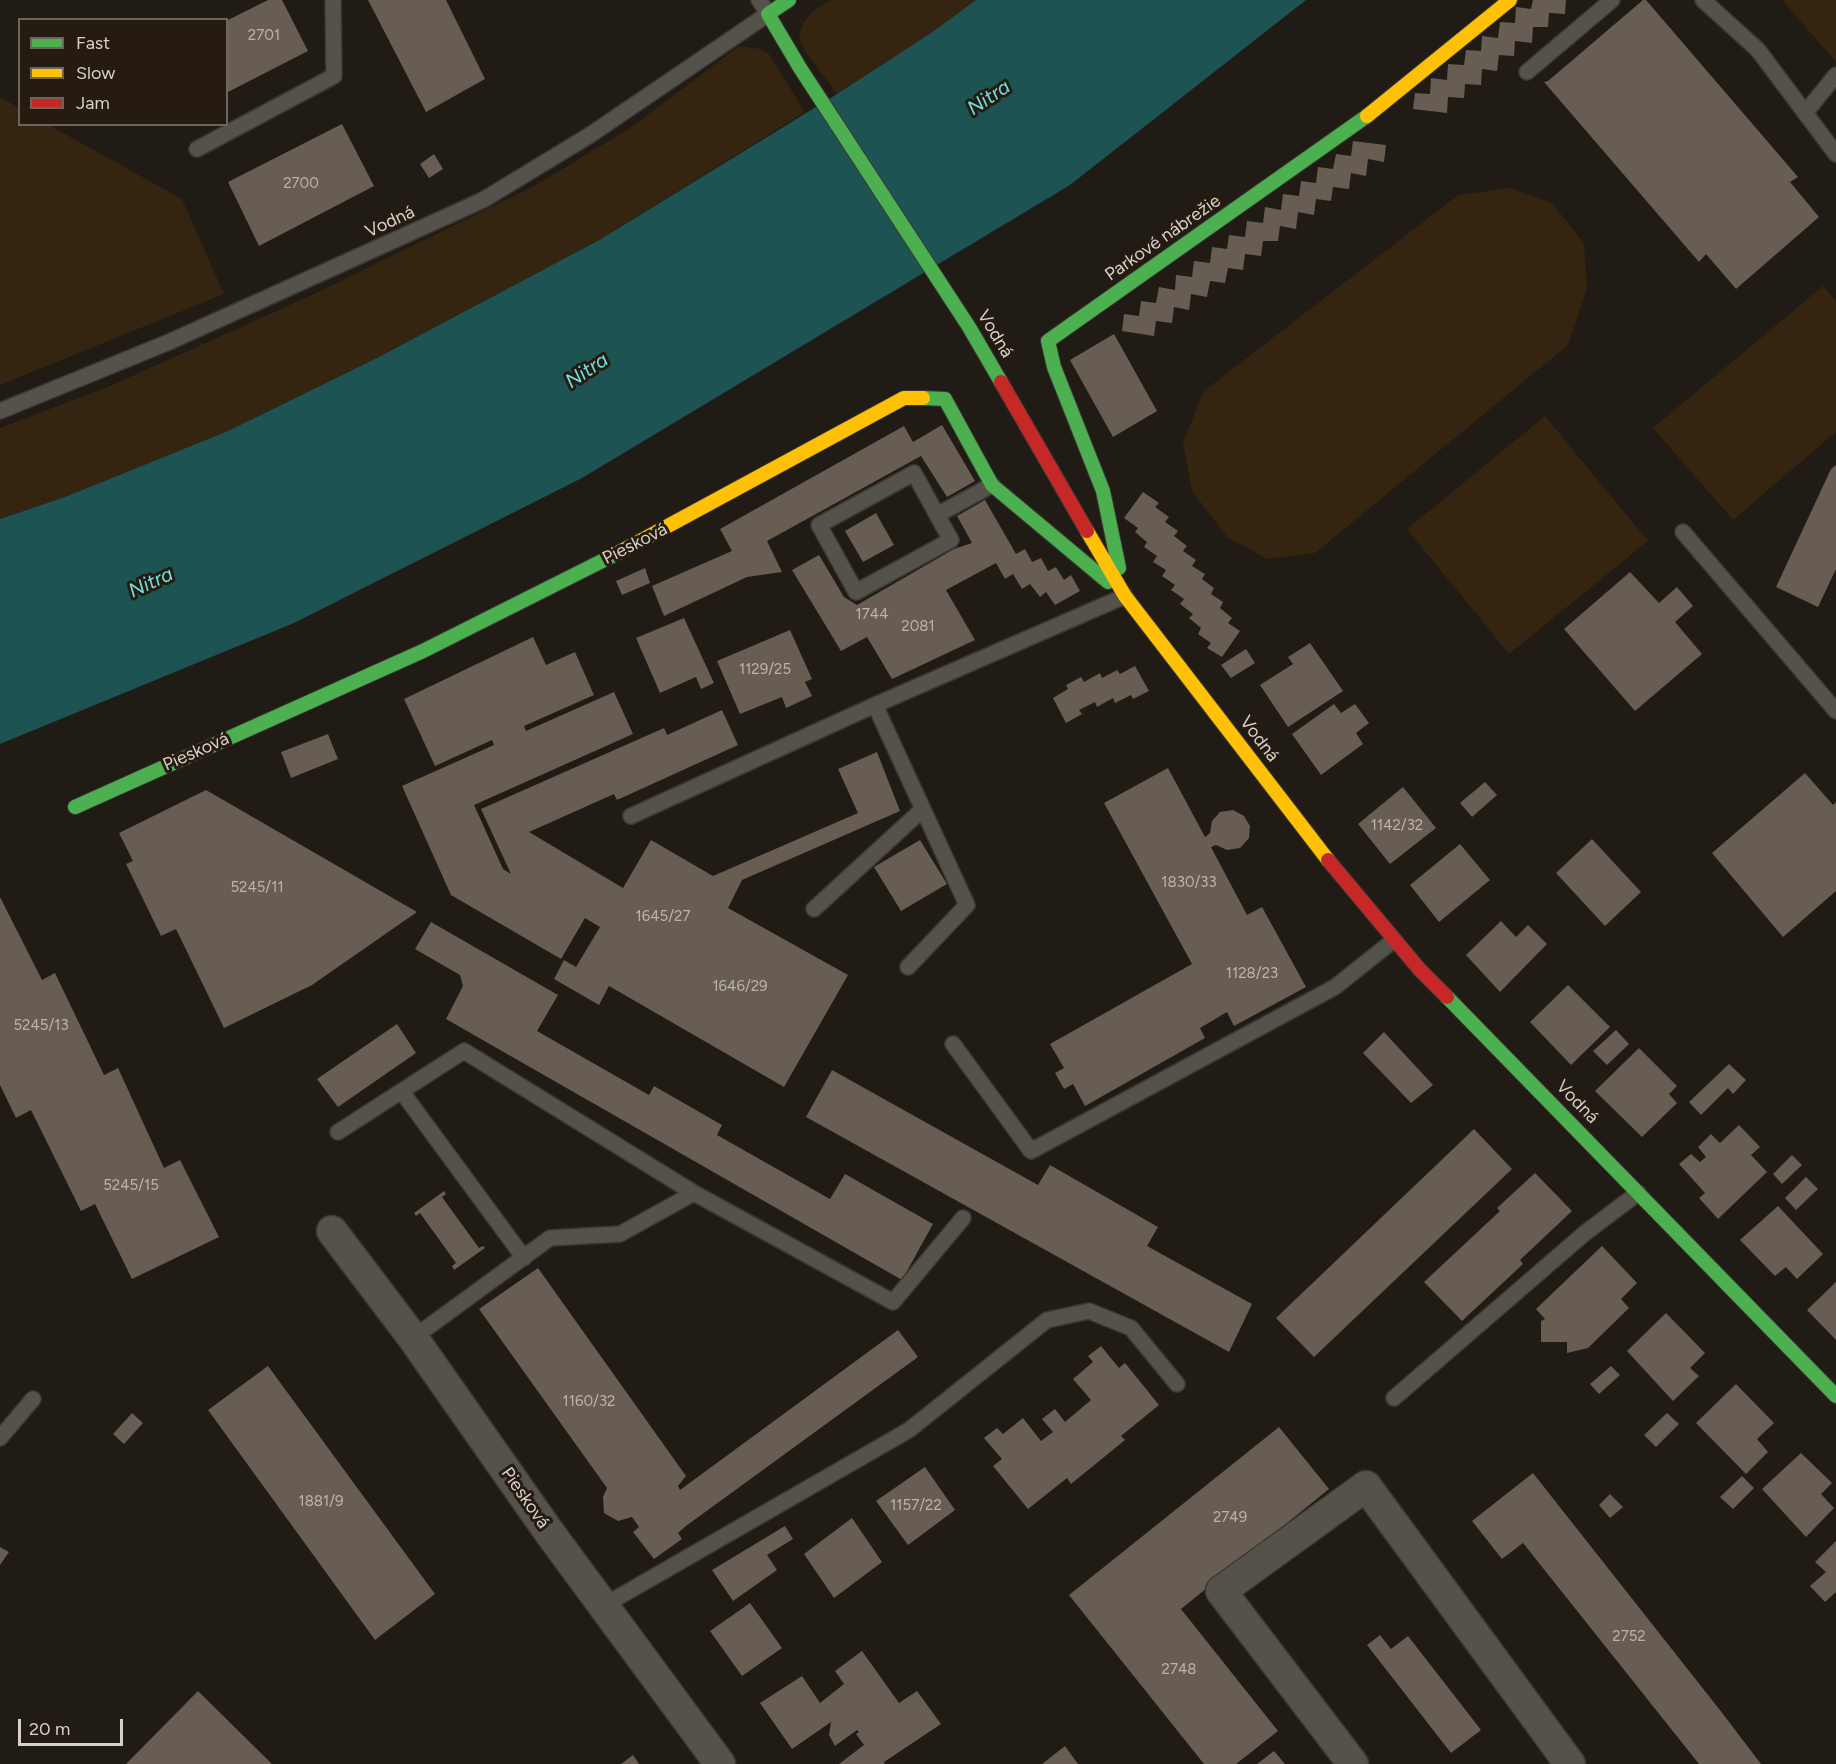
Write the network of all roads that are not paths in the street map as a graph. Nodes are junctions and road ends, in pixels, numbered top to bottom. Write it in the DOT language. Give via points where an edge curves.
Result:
graph roads {
  1 [pos="333,0"];
  2 [pos="759,0"];
  3 [pos="789,0"];
  4 [pos="1510,0"];
  5 [pos="1612,0"];
  6 [pos="1703,0"];
  7 [pos="768,14"];
  8 [pos="1527,72"];
  9 [pos="1836,75"];
  10 [pos="1805,113"];
  11 [pos="197,149"];
  12 [pos="1836,154"];
  13 [pos="0,411"];
  14 [pos="992,485"];
  15 [pos="937,515"];
  16 [pos="1683,532"];
  17 [pos="1125,596"];
  18 [pos="875,705"];
  19 [pos="1836,711"];
  20 [pos="75,807"];
  21 [pos="923,809"];
  22 [pos="631,816"];
  23 [pos="814,909"];
  24 [pos="1394,940"];
  25 [pos="908,966"];
  26 [pos="952,1044"];
  27 [pos="402,1092"];
  28 [pos="338,1132"];
  29 [pos="694,1193"];
  30 [pos="1638,1193"];
  31 [pos="963,1218"];
  32 [pos="332,1231"];
  33 [pos="524,1258"];
  34 [pos="413,1338"];
  35 [pos="1177,1384"];
  36 [pos="1836,1396"];
  37 [pos="1394,1398"];
  38 [pos="33,1399"];
  39 [pos="0,1438"];
  40 [pos="603,1606"];
  41 [pos="1565,1762"];
  42 [pos="720,1764"];
  43 [pos="1353,1764"];
  1 -- 11 [label="lane" via="334,76"];
  2 -- 7 [label="lane, Vodná"];
  3 -- 7 [label="street"];
  4 -- 17 [label="street, Parkové nábrežie" via="1347,132 1048,341 1054,368 1103,492"];
  5 -- 8 [label="lane"];
  6 -- 10 [label="lane" via="1758,50"];
  7 -- 13 [label="lane, Vodná" via="590,135 483,200 180,337"];
  7 -- 17 [label="street, Vodná" via="953,304"];
  9 -- 10 [label="lane"];
  10 -- 12 [label="lane"];
  14 -- 15 [label="lane"];
  14 -- 17 [label="street, Piesková"];
  14 -- 20 [label="street, Piesková" via="945,399 904,398 647,539 434,646"];
  15 -- 15 [label="lane" via="951,540 856,592 819,525 914,473"];
  16 -- 19 [label="lane"];
  17 -- 18 [label="lane"];
  17 -- 24 [label="street, Vodná" via="1316,846"];
  18 -- 21 [label="lane"];
  18 -- 22 [label="lane"];
  21 -- 23 [label="lane"];
  21 -- 25 [label="lane" via="967,905"];
  24 -- 26 [label="lane" via="1335,987 1031,1150"];
  24 -- 30 [label="street, Vodná"];
  27 -- 28 [label="lane"];
  27 -- 29 [label="lane" via="464,1052"];
  27 -- 33 [label="lane"];
  29 -- 31 [label="lane" via="893,1302"];
  29 -- 33 [label="lane" via="620,1234 550,1238"];
  30 -- 36 [label="street, Vodná"];
  30 -- 37 [label="lane" via="1585,1233"];
  32 -- 34 [label="street, Piesková"];
  33 -- 34 [label="lane"];
  34 -- 40 [label="street, Piesková"];
  35 -- 40 [label="lane" via="1131,1328 1089,1311 1047,1320 909,1430"];
  38 -- 39 [label="lane"];
  40 -- 42 [label="street, Piesková"];
  41 -- 43 [label="street" via="1366,1486 1221,1591"];
}
